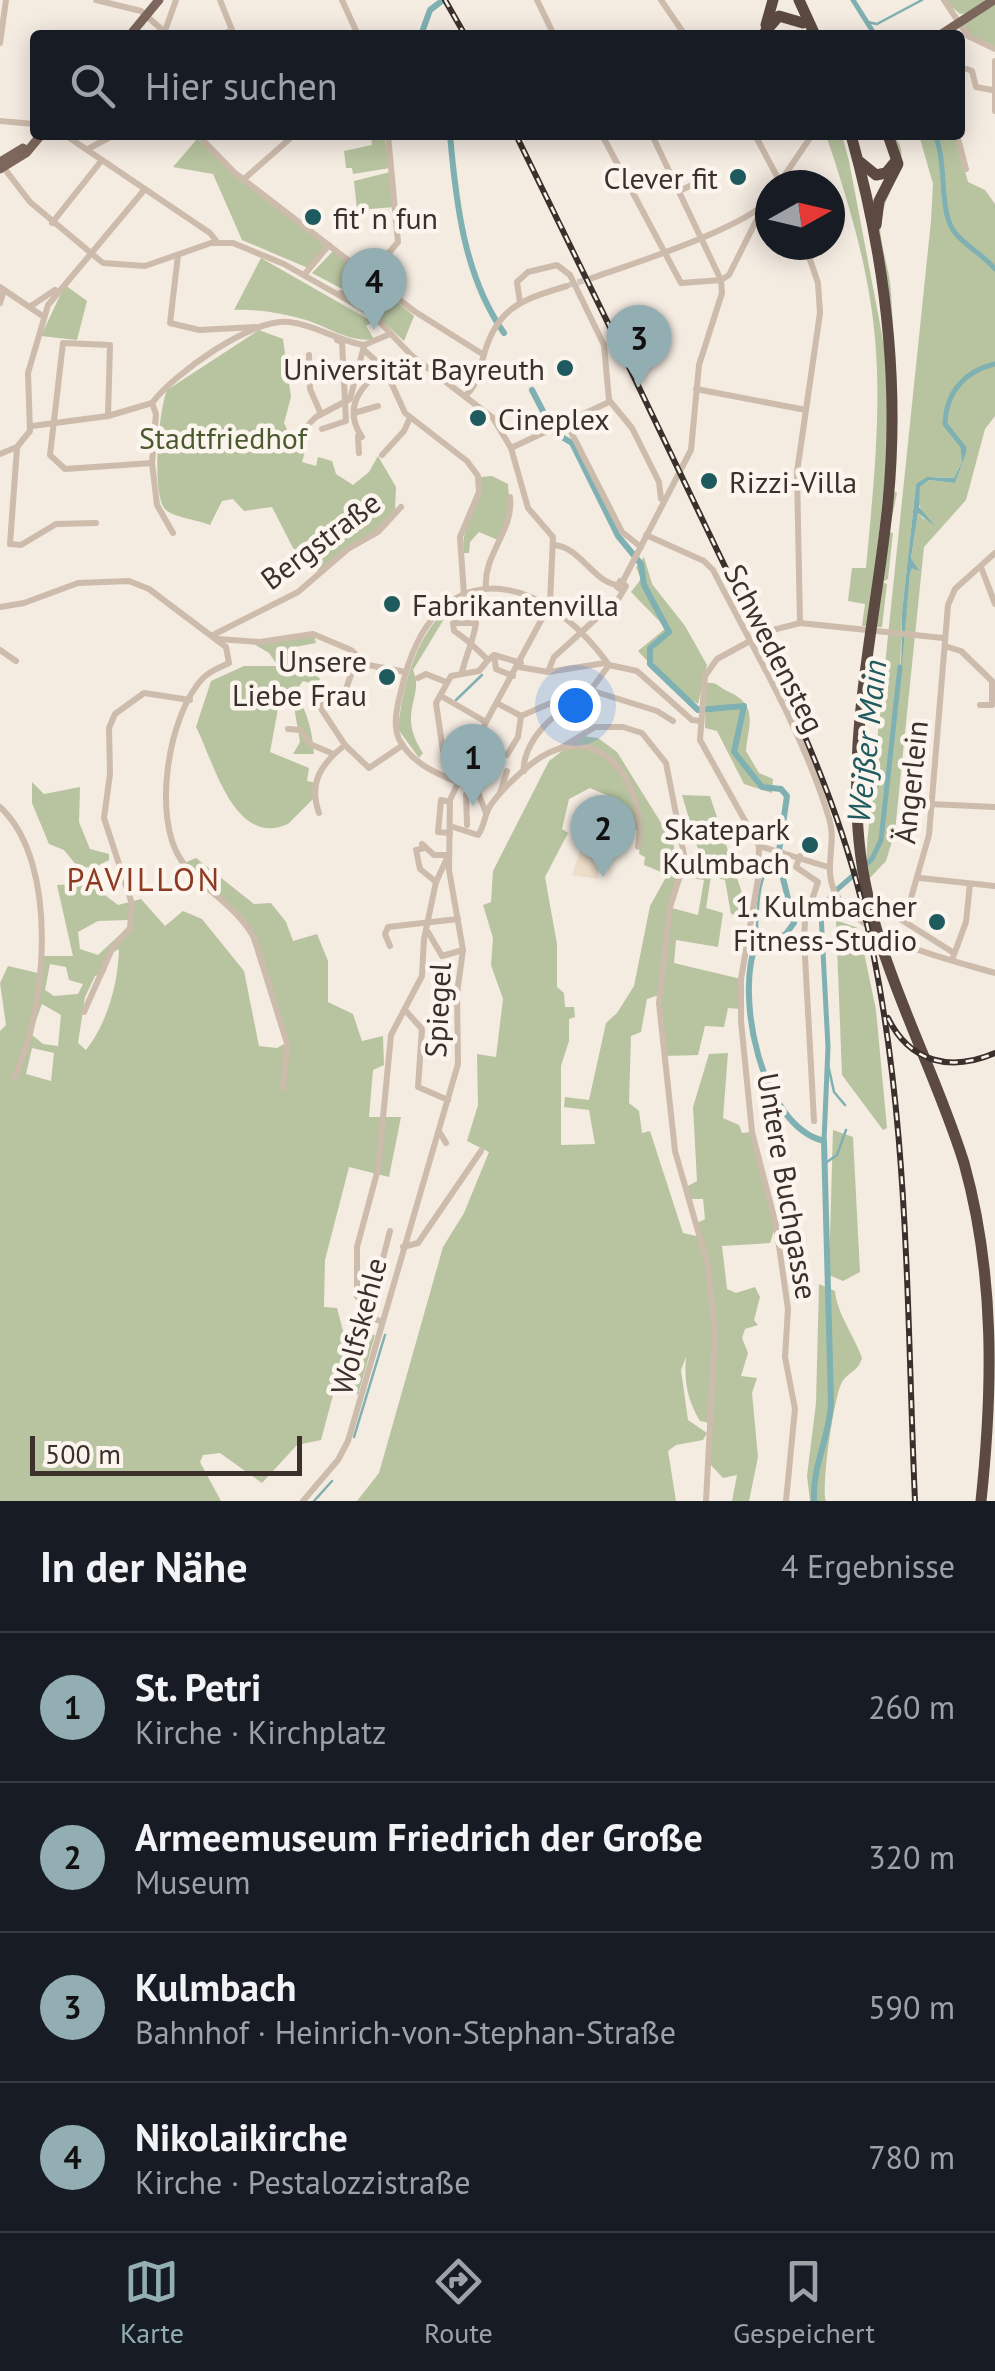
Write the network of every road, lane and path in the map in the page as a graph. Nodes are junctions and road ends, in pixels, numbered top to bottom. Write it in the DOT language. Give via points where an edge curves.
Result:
graph roads {
  1 [pos="6,0"];
  2 [pos="96,0"];
  3 [pos="162,0"];
  4 [pos="176,0"];
  5 [pos="220,0"];
  6 [pos="342,0"];
  7 [pos="537,0"];
  8 [pos="660,0"];
  9 [pos="773,0"];
  10 [pos="796,0"];
  11 [pos="994,0"];
  12 [pos="947,5"];
  13 [pos="975,12"];
  14 [pos="151,17"];
  15 [pos="958,23"];
  16 [pos="805,29"];
  17 [pos="136,30"];
  18 [pos="142,30"];
  19 [pos="163,30"];
  20 [pos="167,30"];
  21 [pos="232,30"];
  22 [pos="356,30"];
  23 [pos="552,30"];
  24 [pos="681,30"];
  25 [pos="766,30"];
  26 [pos="767,30"];
  27 [pos="812,30"];
  28 [pos="944,30"];
  29 [pos="947,30"];
  30 [pos="963,30"];
  31 [pos="965,32"];
  32 [pos="965,36"];
  33 [pos="968,36"];
  34 [pos="0,43"];
  35 [pos="992,49"];
  36 [pos="994,62"];
  37 [pos="967,69"];
  38 [pos="992,90"];
  39 [pos="995,111"];
  40 [pos="0,121"];
  41 [pos="30,124"];
  42 [pos="35,140"];
  43 [pos="73,140"];
  44 [pos="105,140"];
  45 [pos="203,140"];
  46 [pos="288,140"];
  47 [pos="389,140"];
  48 [pos="605,140"];
  49 [pos="654,140"];
  50 [pos="759,140"];
  51 [pos="808,140"];
  52 [pos="848,140"];
  53 [pos="850,140"];
  54 [pos="890,140"];
  55 [pos="958,140"];
  56 [pos="855,148"];
  57 [pos="88,149"];
  58 [pos="800,151"];
  59 [pos="898,158"];
  60 [pos="102,160"];
  61 [pos="772,164"];
  62 [pos="1,165"];
  63 [pos="966,168"];
  64 [pos="774,170"];
  65 [pos="788,170"];
  66 [pos="714,175"];
  67 [pos="244,180"];
  68 [pos="145,189"];
  69 [pos="678,191"];
  70 [pos="755,208"];
  71 [pos="52,223"];
  72 [pos="755,224"];
  73 [pos="700,236"];
  74 [pos="217,242"];
  75 [pos="876,244"];
  76 [pos="329,246"];
  77 [pos="666,252"];
  78 [pos="89,254"];
  79 [pos="178,255"];
  80 [pos="809,260"];
  81 [pos="371,274"];
  82 [pos="304,275"];
  83 [pos="592,278"];
  84 [pos="720,280"];
  85 [pos="60,286"];
  86 [pos="567,286"];
  87 [pos="2,288"];
  88 [pos="360,288"];
  89 [pos="0,303"];
  90 [pos="520,303"];
  91 [pos="31,306"];
  92 [pos="358,306"];
  93 [pos="44,316"];
  94 [pos="496,323"];
  95 [pos="257,327"];
  96 [pos="334,334"];
  97 [pos="390,334"];
  98 [pos="470,344"];
  99 [pos="364,348"];
  100 [pos="308,354"];
  101 [pos="484,355"];
  102 [pos="888,356"];
  103 [pos="385,369"];
  104 [pos="160,390"];
  105 [pos="696,390"];
  106 [pos="466,394"];
  107 [pos="348,400"];
  108 [pos="609,402"];
  109 [pos="152,403"];
  110 [pos="378,406"];
  111 [pos="806,410"];
  112 [pos="354,413"];
  113 [pos="156,414"];
  114 [pos="321,414"];
  115 [pos="108,416"];
  116 [pos="410,418"];
  117 [pos="54,420"];
  118 [pos="566,424"];
  119 [pos="32,426"];
  120 [pos="304,428"];
  121 [pos="322,429"];
  122 [pos="17,447"];
  123 [pos="511,448"];
  124 [pos="359,453"];
  125 [pos="0,454"];
  126 [pos="382,455"];
  127 [pos="152,462"];
  128 [pos="658,479"];
  129 [pos="675,479"];
  130 [pos="510,497"];
  131 [pos="660,506"];
  132 [pos="401,507"];
  133 [pos="96,523"];
  134 [pos="173,533"];
  135 [pos="646,535"];
  136 [pos="553,545"];
  137 [pos="640,550"];
  138 [pos="995,552"];
  139 [pos="981,567"];
  140 [pos="621,586"];
  141 [pos="486,588"];
  142 [pos="464,595"];
  143 [pos="0,603"];
  144 [pos="550,604"];
  145 [pos="995,604"];
  146 [pos="13,605"];
  147 [pos="0,616"];
  148 [pos="800,623"];
  149 [pos="581,632"];
  150 [pos="761,633"];
  151 [pos="216,637"];
  152 [pos="943,638"];
  153 [pos="750,641"];
  154 [pos="469,642"];
  155 [pos="948,647"];
  156 [pos="0,650"];
  157 [pos="357,657"];
  158 [pos="491,658"];
  159 [pos="16,661"];
  160 [pos="607,664"];
  161 [pos="520,665"];
  162 [pos="406,672"];
  163 [pos="462,672"];
  164 [pos="548,672"];
  165 [pos="513,676"];
  166 [pos="418,678"];
  167 [pos="446,682"];
  168 [pos="594,691"];
  169 [pos="441,696"];
  170 [pos="566,696"];
  171 [pos="191,700"];
  172 [pos="497,703"];
  173 [pos="980,705"];
  174 [pos="701,715"];
  175 [pos="520,716"];
  176 [pos="672,721"];
  177 [pos="486,722"];
  178 [pos="288,728"];
  179 [pos="345,745"];
  180 [pos="403,745"];
  181 [pos="558,749"];
  182 [pos="332,753"];
  183 [pos="507,755"];
  184 [pos="471,760"];
  185 [pos="507,770"];
  186 [pos="524,772"];
  187 [pos="460,783"];
  188 [pos="498,799"];
  189 [pos="450,802"];
  190 [pos="929,804"];
  191 [pos="0,807"];
  192 [pos="995,807"];
  193 [pos="319,813"];
  194 [pos="486,814"];
  195 [pos="467,826"];
  196 [pos="450,830"];
  197 [pos="758,846"];
  198 [pos="638,848"];
  199 [pos="427,850"];
  200 [pos="448,855"];
  201 [pos="796,855"];
  202 [pos="445,867"];
  203 [pos="828,867"];
  204 [pos="920,878"];
  205 [pos="436,882"];
  206 [pos="970,884"];
  207 [pos="995,886"];
  208 [pos="890,912"];
  209 [pos="458,919"];
  210 [pos="905,919"];
  211 [pos="430,922"];
  212 [pos="428,931"];
  213 [pos="390,946"];
  214 [pos="463,950"];
  215 [pos="953,957"];
  216 [pos="995,974"];
  217 [pos="404,1010"];
  218 [pos="84,1012"];
  219 [pos="14,1078"];
  220 [pos="283,1088"];
  221 [pos="448,1100"];
  222 [pos="814,1121"];
  223 [pos="440,1123"];
  224 [pos="446,1143"];
  225 [pos="431,1150"];
  226 [pos="481,1151"];
  227 [pos="390,1231"];
  228 [pos="403,1248"];
  229 [pos="368,1316"];
  230 [pos="382,1322"];
  231 [pos="303,1501"];
  232 [pos="706,1501"];
  233 [pos="786,1501"];
  234 [pos="981,1501"];
  1 -- 34 [label="street"];
  2 -- 14 [label="street"];
  3 -- 14 [label="main road"];
  4 -- 20 [label="street"];
  5 -- 21 [label="street"];
  6 -- 22 [label="street"];
  7 -- 23 [label="street"];
  8 -- 24 [label="street"];
  9 -- 25 [label="highway"];
  10 -- 16 [label="highway"];
  10 -- 27 [label="highway"];
  11 -- 13 [label="main road"];
  12 -- 13 [label="street"];
  12 -- 15 [label="street"];
  12 -- 28 [label="street" via="950,20"];
  13 -- 15 [label="main road"];
  14 -- 17 [label="main road"];
  14 -- 18 [label="main road"];
  14 -- 19 [label="street"];
  15 -- 29 [label="main road"];
  15 -- 30 [label="street"];
  16 -- 26 [label="highway" via="779,16"];
  31 -- 33 [label="street"];
  32 -- 33 [label="street"];
  33 -- 35 [label="street"];
  35 -- 36 [label="street"];
  36 -- 38 [label="street"];
  37 -- 38 [label="street" via="976,87"];
  38 -- 39 [label="street"];
  40 -- 41 [label="street"];
  42 -- 62 [label="main road" via="26,153"];
  43 -- 57 [label="street"];
  44 -- 57 [label="street"];
  45 -- 67 [label="street"];
  46 -- 67 [label="street"];
  47 -- 81 [label="street" via="400,233"];
  48 -- 77 [label="street"];
  49 -- 69 [label="street"];
  50 -- 61 [label="street"];
  51 -- 58 [label="street"];
  52 -- 102 [label="highway"];
  53 -- 56 [label="highway"];
  54 -- 59 [label="highway"];
  55 -- 63 [label="street"];
  56 -- 59 [label="highway" via="864,170 876,175"];
  56 -- 75 [label="highway"];
  57 -- 60 [label="street"];
  58 -- 61 [label="street" via="783,167"];
  58 -- 65 [label="street"];
  59 -- 75 [label="highway" via="877,212"];
  60 -- 68 [label="street"];
  60 -- 71 [label="street"];
  61 -- 64 [label="street"];
  62 -- 71 [label="street"];
  66 -- 69 [label="street"];
  67 -- 76 [label="street"];
  68 -- 74 [label="street"];
  68 -- 78 [label="street"];
  69 -- 73 [label="street"];
  70 -- 73 [label="street"];
  71 -- 78 [label="street"];
  72 -- 84 [label="street"];
  73 -- 77 [label="street"];
  73 -- 84 [label="street"];
  74 -- 79 [label="street"];
  74 -- 82 [label="street" via="249,248"];
  75 -- 102 [label="highway"];
  76 -- 81 [label="street"];
  76 -- 82 [label="street"];
  77 -- 83 [label="street"];
  77 -- 84 [label="street" via="681,284"];
  78 -- 79 [label="street" via="124,268"];
  78 -- 85 [label="street"];
  79 -- 95 [label="street" via="169,320 200,330"];
  80 -- 111 [label="street" via="820,302"];
  81 -- 88 [label="street"];
  81 -- 98 [label="street" via="414,311"];
  82 -- 88 [label="street" via="350,296"];
  82 -- 92 [label="street"];
  84 -- 105 [label="street"];
  85 -- 91 [label="street"];
  85 -- 93 [label="street"];
  86 -- 90 [label="street"];
  87 -- 89 [label="street"];
  87 -- 91 [label="street"];
  88 -- 92 [label="street"];
  90 -- 94 [label="street"];
  90 -- 108 [label="street" via="517,282 528,272 557,265 570,275 608,356"];
  91 -- 93 [label="street"];
  92 -- 97 [label="street"];
  93 -- 119 [label="street" via="28,373"];
  94 -- 98 [label="street"];
  94 -- 101 [label="street"];
  95 -- 96 [label="street" via="293,322"];
  95 -- 104 [label="street"];
  96 -- 99 [label="street"];
  96 -- 107 [label="street" via="342,342 342,394"];
  97 -- 99 [label="street"];
  97 -- 106 [label="street"];
  98 -- 101 [label="street"];
  99 -- 103 [label="street"];
  99 -- 107 [label="street"];
  100 -- 114 [label="street" via="310,389"];
  101 -- 106 [label="street"];
  102 -- 234 [label="highway" via="890,467 858,746 860,851 881,948 965,1166 986,1276 991,1388"];
  103 -- 112 [label="street" via="362,386"];
  103 -- 116 [label="street"];
  104 -- 109 [label="street"];
  104 -- 113 [label="street"];
  105 -- 111 [label="street"];
  105 -- 129 [label="street" via="695,436"];
  106 -- 123 [label="street" via="494,418"];
  107 -- 114 [label="street"];
  107 -- 121 [label="street" via="345,424"];
  108 -- 118 [label="street"];
  108 -- 128 [label="street" via="632,428"];
  109 -- 113 [label="street"];
  109 -- 115 [label="street"];
  110 -- 112 [label="street"];
  111 -- 148 [label="street" via="796,517"];
  112 -- 124 [label="street"];
  113 -- 127 [label="street"];
  114 -- 120 [label="street"];
  115 -- 117 [label="street"];
  115 -- 117 [label="street" via="111,348 63,342"];
  116 -- 126 [label="street"];
  116 -- 142 [label="street" via="467,461 479,481 460,537"];
  117 -- 119 [label="street"];
  117 -- 127 [label="street" via="50,454 65,469"];
  118 -- 123 [label="street"];
  118 -- 137 [label="street" via="622,532"];
  119 -- 122 [label="street"];
  122 -- 125 [label="street"];
  122 -- 133 [label="street" via="10,544 56,524"];
  123 -- 136 [label="street" via="528,508"];
  127 -- 134 [label="street" via="157,504"];
  128 -- 129 [label="street"];
  128 -- 131 [label="street"];
  129 -- 131 [label="street"];
  130 -- 141 [label="street" via="511,515 488,562"];
  131 -- 135 [label="street"];
  132 -- 151 [label="street, Bergstraße" via="298,592"];
  135 -- 137 [label="street"];
  135 -- 153 [label="street, Schwedensteg" via="709,564"];
  136 -- 140 [label="street"];
  136 -- 144 [label="street"];
  137 -- 140 [label="street"];
  138 -- 139 [label="street"];
  139 -- 145 [label="street"];
  139 -- 152 [label="street" via="955,589"];
  140 -- 149 [label="street"];
  141 -- 142 [label="street"];
  141 -- 144 [label="street"];
  142 -- 162 [label="street" via="442,608"];
  143 -- 146 [label="street"];
  144 -- 149 [label="street"];
  144 -- 161 [label="street"];
  146 -- 147 [label="street"];
  146 -- 151 [label="street" via="67,586 122,580 149,589"];
  148 -- 150 [label="street"];
  148 -- 152 [label="street"];
  149 -- 160 [label="street"];
  149 -- 164 [label="street"];
  151 -- 157 [label="street" via="260,642 313,634"];
  151 -- 171 [label="street" via="229,652 228,663 199,682"];
  152 -- 155 [label="street"];
  153 -- 174 [label="street" via="708,670"];
  153 -- 203 [label="street, Schwedensteg" via="831,821"];
  154 -- 154 [label="street" via="451,626 476,622"];
  154 -- 158 [label="street"];
  154 -- 163 [label="street"];
  155 -- 173 [label="street" via="992,682 992,705"];
  155 -- 190 [label="street, Ängerlein"];
  156 -- 159 [label="street"];
  157 -- 162 [label="street"];
  157 -- 179 [label="street" via="346,689 320,708"];
  158 -- 161 [label="street"];
  158 -- 163 [label="street" via="478,671"];
  158 -- 165 [label="street" via="496,669"];
  160 -- 164 [label="street"];
  160 -- 168 [label="street"];
  160 -- 174 [label="street" via="637,671 692,720"];
  161 -- 164 [label="street"];
  161 -- 165 [label="street"];
  162 -- 180 [label="street" via="396,717"];
  163 -- 167 [label="street"];
  165 -- 172 [label="street"];
  166 -- 167 [label="street" via="426,674"];
  167 -- 169 [label="street"];
  168 -- 176 [label="street"];
  168 -- 186 [label="street" via="542,730 525,756"];
  169 -- 177 [label="street"];
  169 -- 184 [label="street" via="436,703 444,751"];
  170 -- 175 [label="street"];
  171 -- 218 [label="street" via="144,694 115,714 109,728 104,818 132,904 130,928 112,948"];
  171 -- 220 [label="street" via="168,762 169,830 187,867 254,938 287,1043"];
  172 -- 175 [label="street"];
  172 -- 177 [label="street"];
  174 -- 197 [label="street" via="700,740"];
  175 -- 183 [label="street" via="518,738"];
  177 -- 184 [label="street"];
  178 -- 182 [label="street"];
  179 -- 180 [label="street" via="371,769"];
  179 -- 182 [label="street"];
  180 -- 187 [label="street" via="428,769"];
  181 -- 186 [label="street"];
  181 -- 198 [label="street" via="600,748 614,761 634,792"];
  181 -- 232 [label="street" via="596,727 622,727 642,733 666,762 685,860 670,908 659,1003 674,1151 704,1249 713,1318"];
  182 -- 193 [label="street" via="316,783"];
  184 -- 187 [label="street"];
  185 -- 188 [label="street"];
  186 -- 188 [label="street"];
  187 -- 189 [label="street"];
  188 -- 194 [label="street"];
  189 -- 196 [label="street"];
  189 -- 196 [label="street" via="441,800 436,827"];
  190 -- 192 [label="street"];
  190 -- 204 [label="street, Ängerlein"];
  191 -- 219 [label="street" via="30,854 41,932 36,1004"];
  194 -- 195 [label="street" via="477,790 466,794"];
  194 -- 196 [label="street" via="474,836"];
  196 -- 200 [label="street"];
  197 -- 201 [label="street"];
  197 -- 233 [label="street, Untere Buchgasse" via="740,1021 752,1132 788,1309 785,1356 795,1409"];
  199 -- 200 [label="street"];
  199 -- 202 [label="street"];
  199 -- 205 [label="street" via="416,850 420,869"];
  200 -- 202 [label="street"];
  201 -- 203 [label="street"];
  201 -- 222 [label="street" via="796,868 818,882 804,938"];
  202 -- 205 [label="street"];
  202 -- 209 [label="street, Spiegel"];
  203 -- 215 [label="street" via="849,909 895,939"];
  204 -- 206 [label="street"];
  204 -- 210 [label="street, Ängerlein"];
  205 -- 211 [label="street"];
  206 -- 207 [label="street"];
  206 -- 215 [label="street"];
  208 -- 210 [label="street"];
  209 -- 211 [label="street"];
  209 -- 214 [label="street, Spiegel"];
  210 -- 215 [label="street"];
  211 -- 212 [label="street"];
  211 -- 213 [label="street" via="388,927"];
  212 -- 214 [label="street" via="442,956"];
  212 -- 217 [label="street" via="421,980"];
  214 -- 221 [label="street, Spiegel" via="460,1051"];
  215 -- 216 [label="street"];
  217 -- 221 [label="street" via="422,1029 418,1086"];
  217 -- 229 [label="street" via="390,1035 378,1169 357,1246 356,1296"];
  221 -- 223 [label="street, Spiegel"];
  223 -- 224 [label="street" via="438,1137"];
  223 -- 225 [label="street, Spiegel"];
  225 -- 228 [label="street, Wolfskehle"];
  226 -- 228 [label="street" via="418,1243"];
  227 -- 229 [label="street"];
  228 -- 230 [label="street, Wolfskehle"];
  229 -- 230 [label="street"];
  230 -- 231 [label="street, Wolfskehle" via="344,1452"];
}
